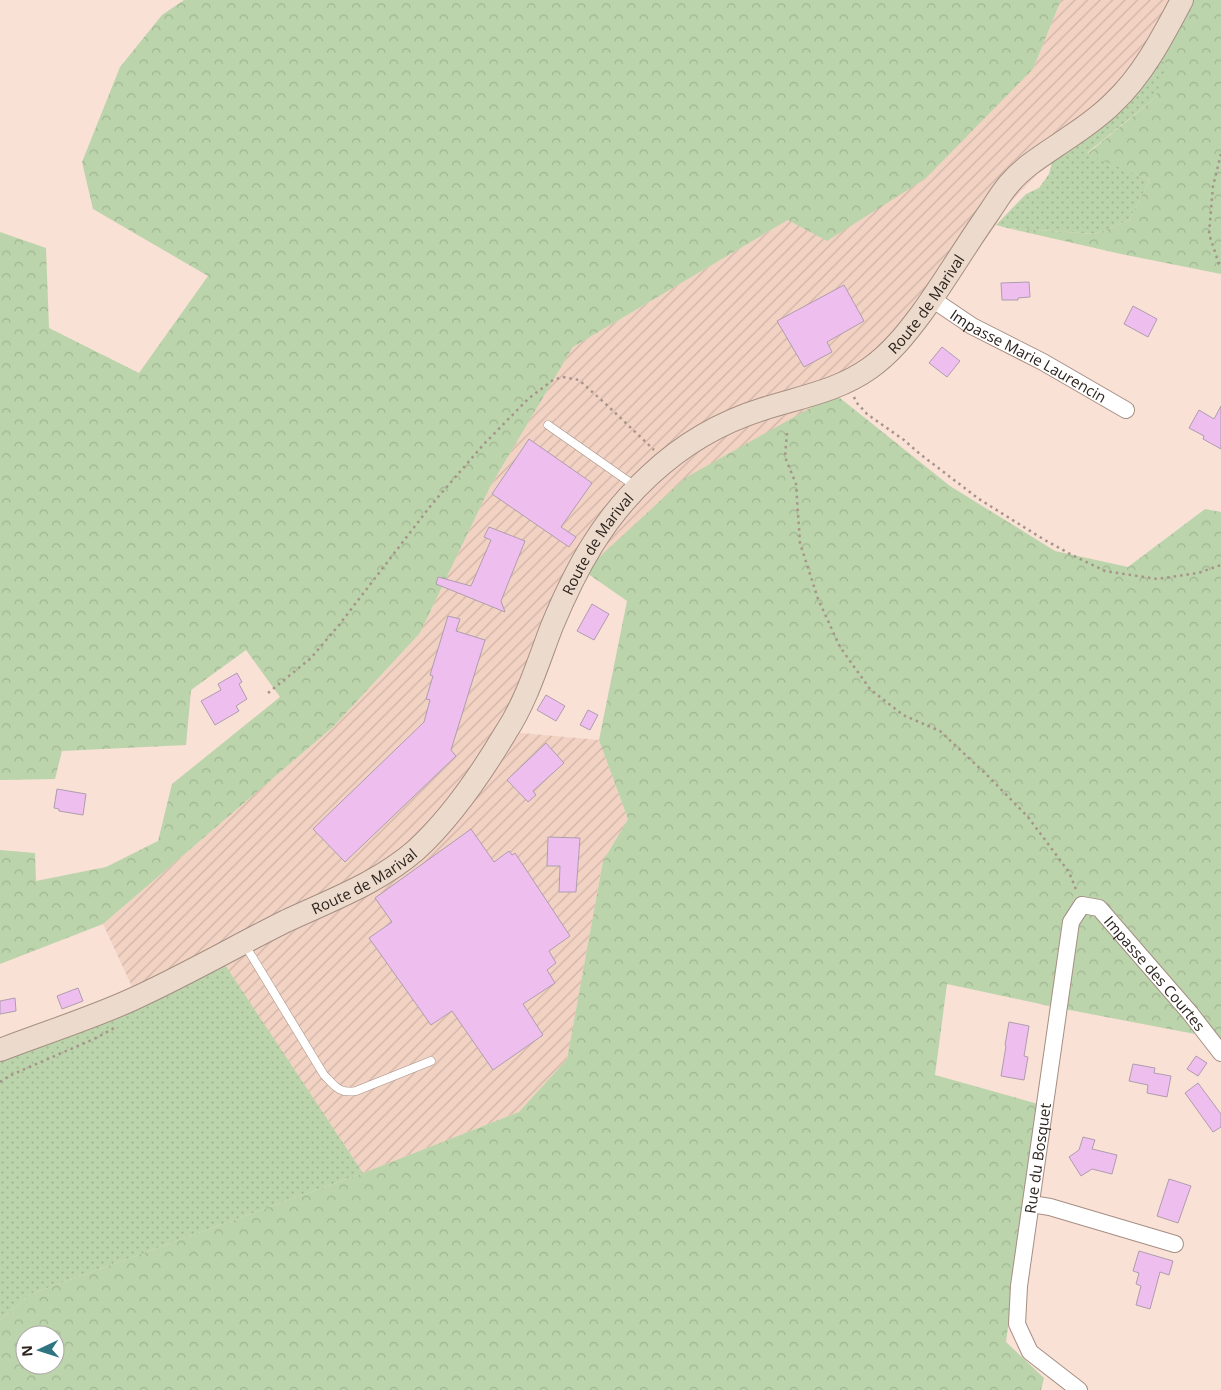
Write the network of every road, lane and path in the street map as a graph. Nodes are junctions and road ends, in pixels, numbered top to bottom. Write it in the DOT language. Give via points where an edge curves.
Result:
graph roads {
  1 [pos="1182,0"];
  2 [pos="1221,154"];
  3 [pos="1221,265"];
  4 [pos="932,299"];
  5 [pos="848,382"];
  6 [pos="1126,410"];
  7 [pos="548,426"];
  8 [pos="787,434"];
  9 [pos="665,461"];
  10 [pos="637,488"];
  11 [pos="1221,565"];
  12 [pos="268,693"];
  13 [pos="1082,905"];
  14 [pos="244,943"];
  15 [pos="118,1027"];
  16 [pos="0,1050"];
  17 [pos="1221,1054"];
  18 [pos="431,1061"];
  19 [pos="0,1082"];
  20 [pos="1031,1204"];
  21 [pos="1175,1244"];
  22 [pos="1080,1390"];
  1 -- 4 [label="main road, Route de Marival" via="1131,84 1100,114 1034,161 1011,182"];
  2 -- 3 [label="path" via="1213,186 1209,234"];
  4 -- 5 [label="main road, Route de Marival" via="895,346"];
  4 -- 6 [label="street, Impasse Marie Laurencin" via="972,326"];
  5 -- 9 [label="main road, Route de Marival" via="734,420 710,431"];
  5 -- 11 [label="path" via="856,402 867,414 979,499 1074,556 1105,571 1157,579 1198,573"];
  7 -- 10 [label="lane"];
  8 -- 13 [label="path" via="785,457 796,484 800,543 818,599 840,647 870,689 903,715 940,731 1028,817 1068,872"];
  9 -- 10 [label="main road, Route de Marival"];
  9 -- 12 [label="path" via="579,380 563,377 553,380 528,399 484,444 432,504 311,658"];
  10 -- 14 [label="main road, Route de Marival" via="593,541 555,620 519,710 440,826 413,852 373,880"];
  13 -- 17 [label="street, Impasse des Courtes" via="1099,908 1190,1013"];
  13 -- 20 [label="street, Rue du Bosquet" via="1071,922"];
  14 -- 16 [label="main road, Route de Marival" via="128,1002"];
  14 -- 18 [label="lane" via="324,1075 338,1088 356,1091"];
  15 -- 19 [label="path"];
  20 -- 21 [label="street"];
  20 -- 22 [label="street, Rue du Bosquet" via="1017,1324 1030,1352"];
}
